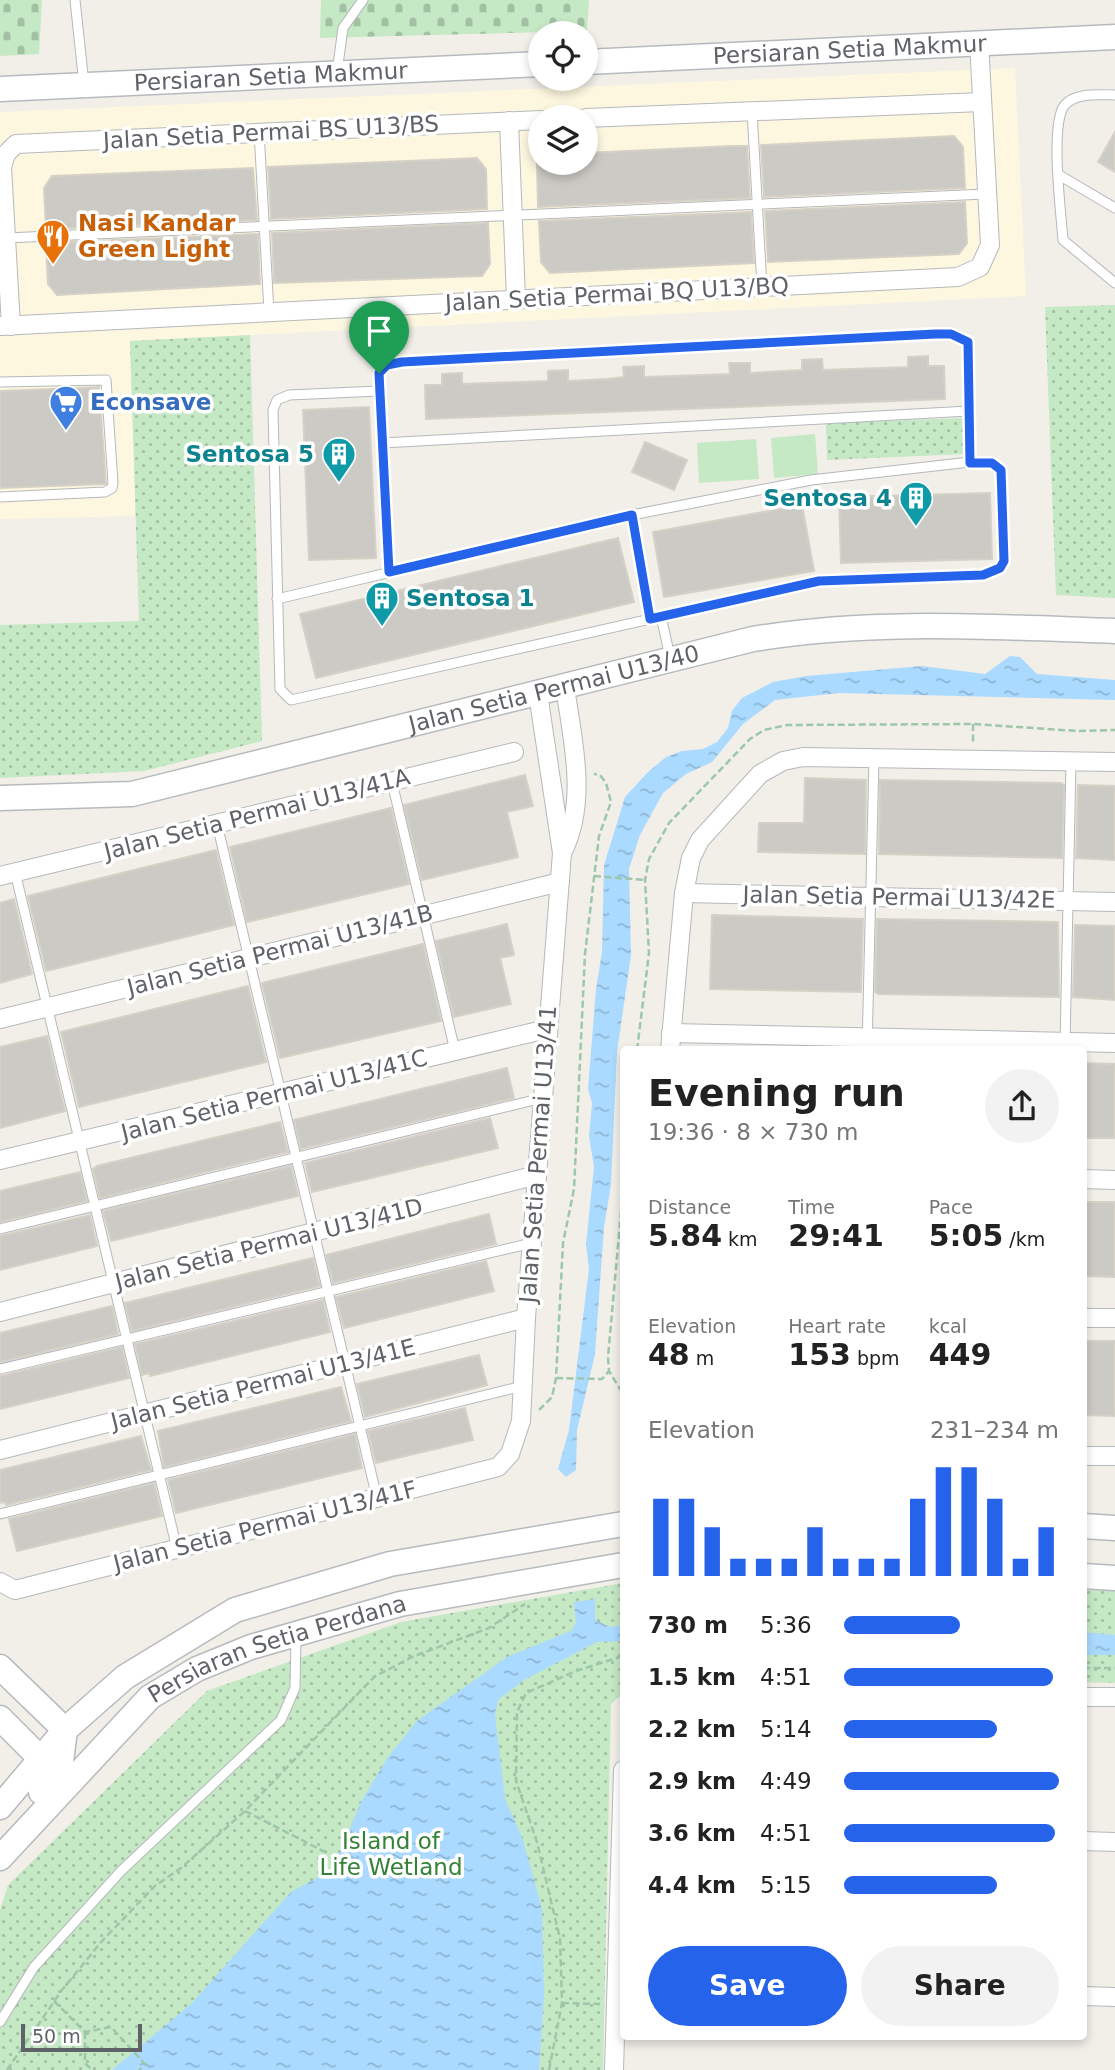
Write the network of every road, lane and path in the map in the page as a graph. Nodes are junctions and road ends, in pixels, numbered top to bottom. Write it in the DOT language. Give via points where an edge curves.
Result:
graph roads {
  1 [pos="75,0"];
  2 [pos="363,0"];
  3 [pos="1115,37"];
  4 [pos="979,42"];
  5 [pos="598,61"];
  6 [pos="528,65"];
  7 [pos="337,74"];
  8 [pos="84,85"];
  9 [pos="0,89"];
  10 [pos="1115,94"];
  11 [pos="982,102"];
  12 [pos="752,111"];
  13 [pos="598,117"];
  14 [pos="528,120"];
  15 [pos="509,121"];
  16 [pos="259,131"];
  17 [pos="1059,175"];
  18 [pos="986,194"];
  19 [pos="757,203"];
  20 [pos="1115,208"];
  21 [pos="513,213"];
  22 [pos="264,225"];
  23 [pos="6,238"];
  24 [pos="1115,283"];
  25 [pos="762,286"];
  26 [pos="516,299"];
  27 [pos="269,312"];
  28 [pos="5,326"];
  29 [pos="0,382"];
  30 [pos="379,391"];
  31 [pos="970,411"];
  32 [pos="382,443"];
  33 [pos="970,463"];
  34 [pos="0,497"];
  35 [pos="632,515"];
  36 [pos="389,572"];
  37 [pos="277,599"];
  38 [pos="661,616"];
  39 [pos="650,619"];
  40 [pos="1115,631"];
  41 [pos="672,662"];
  42 [pos="565,688"];
  43 [pos="538,694"];
  44 [pos="1115,730"];
  45 [pos="514,752"];
  46 [pos="874,758"];
  47 [pos="1071,762"];
  48 [pos="1115,762"];
  49 [pos="577,770"];
  50 [pos="392,782"];
  51 [pos="0,798"];
  52 [pos="217,824"];
  53 [pos="562,853"];
  54 [pos="8,874"];
  55 [pos="594,876"];
  56 [pos="645,880"];
  57 [pos="560,882"];
  58 [pos="684,893"];
  59 [pos="870,897"];
  60 [pos="1069,901"];
  61 [pos="1115,902"];
  62 [pos="422,916"];
  63 [pos="249,958"];
  64 [pos="47,1007"];
  65 [pos="0,1019"];
  66 [pos="547,1029"];
  67 [pos="671,1042"];
  68 [pos="1115,1043"];
  69 [pos="867,1044"];
  70 [pos="637,1046"];
  71 [pos="1065,1046"];
  72 [pos="455,1051"];
  73 [pos="281,1093"];
  74 [pos="543,1098"];
  75 [pos="80,1141"];
  76 [pos="296,1157"];
  77 [pos="0,1160"];
  78 [pos="537,1175"];
  79 [pos="1087,1179"];
  80 [pos="1115,1180"];
  81 [pos="96,1205"];
  82 [pos="0,1229"];
  83 [pos="620,1229"];
  84 [pos="314,1232"];
  85 [pos="532,1243"];
  86 [pos="114,1283"];
  87 [pos="329,1292"];
  88 [pos="0,1312"];
  89 [pos="526,1318"];
  90 [pos="1087,1318"];
  91 [pos="1115,1318"];
  92 [pos="127,1339"];
  93 [pos="345,1363"];
  94 [pos="0,1369"];
  95 [pos="609,1371"];
  96 [pos="556,1378"];
  97 [pos="523,1386"];
  98 [pos="620,1389"];
  99 [pos="144,1414"];
  100 [pos="521,1421"];
  101 [pos="360,1426"];
  102 [pos="0,1450"];
  103 [pos="510,1454"];
  104 [pos="1087,1456"];
  105 [pos="1115,1456"];
  106 [pos="159,1475"];
  107 [pos="377,1498"];
  108 [pos="0,1514"];
  109 [pos="620,1525"];
  110 [pos="1087,1527"];
  111 [pos="1115,1528"];
  112 [pos="177,1549"];
  113 [pos="620,1565"];
  114 [pos="1087,1576"];
  115 [pos="1115,1578"];
  116 [pos="8,1586"];
  117 [pos="527,1603"];
  118 [pos="296,1634"];
  119 [pos="620,1657"];
  120 [pos="0,1667"];
  121 [pos="1087,1668"];
  122 [pos="1115,1668"];
  123 [pos="150,1697"];
  124 [pos="1087,1697"];
  125 [pos="1115,1698"];
  126 [pos="0,1718"];
  127 [pos="65,1741"];
  128 [pos="39,1758"];
  129 [pos="0,1807"];
  130 [pos="245,1811"];
  131 [pos="1087,1841"];
  132 [pos="1115,1842"];
  133 [pos="327,1853"];
  134 [pos="0,1856"];
  135 [pos="620,1986"];
  136 [pos="1087,1996"];
  137 [pos="1115,1997"];
  138 [pos="54,2001"];
  139 [pos="562,2003"];
  140 [pos="615,2004"];
  141 [pos="0,2022"];
  142 [pos="85,2032"];
  143 [pos="7,2070"];
  144 [pos="92,2070"];
  145 [pos="139,2070"];
  146 [pos="549,2070"];
  147 [pos="614,2070"];
  1 -- 8 [label="lane"];
  2 -- 7 [label="lane" via="343,28"];
  3 -- 4 [label="street, Persiaran Setia Makmur"];
  4 -- 5 [label="street, Persiaran Setia Makmur"];
  4 -- 11 [label="street"];
  6 -- 7 [label="street, Persiaran Setia Makmur"];
  7 -- 8 [label="street, Persiaran Setia Makmur"];
  8 -- 9 [label="street, Persiaran Setia Makmur"];
  10 -- 17 [label="lane" via="1080,96 1065,106 1058,124"];
  11 -- 12 [label="street"];
  11 -- 18 [label="street"];
  12 -- 13 [label="street"];
  12 -- 19 [label="lane"];
  14 -- 15 [label="street, Jalan Setia Permai BS U13/BS"];
  15 -- 16 [label="street, Jalan Setia Permai BS U13/BS"];
  15 -- 21 [label="street"];
  16 -- 22 [label="lane"];
  16 -- 23 [label="street, Jalan Setia Permai BS U13/BS" via="16,144 2,167"];
  17 -- 20 [label="lane"];
  17 -- 24 [label="lane" via="1063,240"];
  18 -- 19 [label="lane"];
  18 -- 25 [label="street, Jalan Setia Permai BQ U13/BQ" via="990,245 980,267 958,276"];
  19 -- 21 [label="lane"];
  19 -- 25 [label="lane"];
  21 -- 22 [label="lane"];
  21 -- 26 [label="street"];
  22 -- 23 [label="lane"];
  22 -- 27 [label="lane"];
  23 -- 28 [label="street"];
  25 -- 26 [label="street, Jalan Setia Permai BQ U13/BQ"];
  26 -- 27 [label="street, Jalan Setia Permai BQ U13/BQ"];
  27 -- 28 [label="street, Jalan Setia Permai BQ U13/BQ"];
  29 -- 34 [label="lane" via="107,380 113,483 105,492"];
  30 -- 31 [label="lane" via="382,368 402,362 951,334 968,342"];
  30 -- 32 [label="lane"];
  30 -- 37 [label="lane" via="289,395 277,400 273,410"];
  31 -- 32 [label="lane"];
  31 -- 33 [label="lane"];
  32 -- 36 [label="lane"];
  33 -- 35 [label="lane" via="811,481"];
  33 -- 38 [label="lane" via="992,463 1001,470 1004,561 992,572 819,581"];
  35 -- 36 [label="lane"];
  35 -- 39 [label="path"];
  36 -- 37 [label="lane"];
  37 -- 39 [label="lane" via="280,689 291,700"];
  38 -- 39 [label="lane"];
  38 -- 41 [label="lane"];
  40 -- 41 [label="street, Jalan Setia Permai U13/40" via="811,629 753,639"];
  41 -- 42 [label="street, Jalan Setia Permai U13/40"];
  42 -- 43 [label="street, Jalan Setia Permai U13/40"];
  42 -- 49 [label="street, Jalan Setia Permai U13/41"];
  43 -- 51 [label="street, Jalan Setia Permai U13/40" via="132,794"];
  43 -- 53 [label="street, Jalan Setia Permai U13/41"];
  44 -- 56 [label="path" via="973,724 787,725 764,730 722,765 669,823 649,859"];
  45 -- 50 [label="street, Jalan Setia Permai U13/41A"];
  46 -- 47 [label="street"];
  46 -- 58 [label="street" via="803,757 783,761 760,774 700,840"];
  46 -- 59 [label="lane"];
  47 -- 48 [label="street"];
  47 -- 60 [label="lane"];
  49 -- 53 [label="street, Jalan Setia Permai U13/41" via="571,836"];
  49 -- 55 [label="path" via="600,775 610,792"];
  50 -- 52 [label="street, Jalan Setia Permai U13/41A"];
  50 -- 62 [label="lane"];
  52 -- 54 [label="street, Jalan Setia Permai U13/41A"];
  52 -- 63 [label="lane"];
  53 -- 57 [label="street, Jalan Setia Permai U13/41"];
  54 -- 64 [label="lane"];
  55 -- 56 [label="path"];
  55 -- 96 [label="path" via="585,954 574,1189 563,1243"];
  56 -- 70 [label="path" via="649,953"];
  57 -- 62 [label="street, Jalan Setia Permai U13/41B"];
  57 -- 66 [label="street, Jalan Setia Permai U13/41"];
  58 -- 59 [label="street, Jalan Setia Permai U13/42E"];
  58 -- 67 [label="street"];
  59 -- 60 [label="street, Jalan Setia Permai U13/42E"];
  59 -- 69 [label="lane"];
  60 -- 61 [label="street, Jalan Setia Permai U13/42E"];
  60 -- 71 [label="lane"];
  62 -- 63 [label="street, Jalan Setia Permai U13/41B"];
  62 -- 72 [label="lane"];
  63 -- 64 [label="street, Jalan Setia Permai U13/41B"];
  63 -- 73 [label="lane"];
  64 -- 65 [label="street, Jalan Setia Permai U13/41B"];
  64 -- 75 [label="lane"];
  66 -- 72 [label="street, Jalan Setia Permai U13/41C"];
  66 -- 74 [label="street, Jalan Setia Permai U13/41"];
  67 -- 69 [label="street"];
  68 -- 71 [label="street"];
  69 -- 71 [label="street"];
  72 -- 73 [label="street, Jalan Setia Permai U13/41C"];
  73 -- 75 [label="street, Jalan Setia Permai U13/41C"];
  73 -- 76 [label="lane"];
  74 -- 76 [label="lane"];
  74 -- 78 [label="street, Jalan Setia Permai U13/41"];
  75 -- 77 [label="street, Jalan Setia Permai U13/41C"];
  75 -- 81 [label="lane"];
  76 -- 81 [label="lane"];
  76 -- 84 [label="lane"];
  78 -- 84 [label="street, Jalan Setia Permai U13/41D"];
  78 -- 85 [label="street, Jalan Setia Permai U13/41"];
  79 -- 80 [label="street"];
  81 -- 82 [label="lane"];
  81 -- 86 [label="lane"];
  83 -- 95 [label="path"];
  84 -- 86 [label="street, Jalan Setia Permai U13/41D"];
  84 -- 87 [label="lane"];
  85 -- 87 [label="lane"];
  85 -- 89 [label="street, Jalan Setia Permai U13/41"];
  86 -- 88 [label="street, Jalan Setia Permai U13/41D"];
  86 -- 92 [label="lane"];
  87 -- 92 [label="lane"];
  87 -- 93 [label="lane"];
  89 -- 93 [label="street, Jalan Setia Permai U13/41E"];
  89 -- 97 [label="street, Jalan Setia Permai U13/41"];
  90 -- 91 [label="street"];
  92 -- 94 [label="lane"];
  92 -- 99 [label="lane"];
  93 -- 99 [label="street, Jalan Setia Permai U13/41E"];
  93 -- 101 [label="lane"];
  95 -- 96 [label="path" via="602,1379"];
  95 -- 98 [label="path"];
  96 -- 100 [label="path" via="552,1397"];
  97 -- 100 [label="street, Jalan Setia Permai U13/41"];
  97 -- 101 [label="lane"];
  99 -- 102 [label="street, Jalan Setia Permai U13/41E"];
  99 -- 106 [label="lane"];
  100 -- 103 [label="street, Jalan Setia Permai U13/41"];
  101 -- 106 [label="lane"];
  101 -- 107 [label="lane"];
  103 -- 107 [label="street, Jalan Setia Permai U13/41F" via="498,1467"];
  104 -- 105 [label="street"];
  106 -- 108 [label="lane"];
  106 -- 112 [label="lane"];
  107 -- 112 [label="street, Jalan Setia Permai U13/41F"];
  109 -- 127 [label="street, Persiaran Setia Perdana" via="390,1564 234,1610 125,1678"];
  110 -- 111 [label="street"];
  112 -- 116 [label="street, Jalan Setia Permai U13/41F"];
  113 -- 118 [label="street, Persiaran Setia Perdana" via="400,1604"];
  114 -- 115 [label="street"];
  117 -- 130 [label="path" via="489,1628 412,1657 374,1677"];
  118 -- 123 [label="street, Persiaran Setia Perdana" via="197,1669"];
  118 -- 141 [label="lane" via="295,1688 281,1720 121,1871 34,1966"];
  119 -- 139 [label="path" via="526,1693 517,1712 516,1781 553,1904 560,1939"];
  120 -- 127 [label="street"];
  121 -- 122 [label="path"];
  123 -- 127 [label="street" via="120,1713 81,1744"];
  123 -- 134 [label="street, Persiaran Setia Perdana"];
  124 -- 125 [label="street"];
  126 -- 128 [label="street"];
  127 -- 128 [label="street, Persiaran Setia Perdana"];
  127 -- 134 [label="street" via="60,1769 23,1814"];
  128 -- 129 [label="street, Persiaran Setia Perdana"];
  130 -- 133 [label="path"];
  130 -- 138 [label="path" via="155,1886 102,1941"];
  131 -- 132 [label="street"];
  135 -- 140 [label="street"];
  136 -- 137 [label="street"];
  138 -- 142 [label="path"];
  138 -- 143 [label="path"];
  139 -- 140 [label="path"];
  139 -- 146 [label="path"];
  140 -- 147 [label="street"];
  142 -- 144 [label="path" via="85,2063"];
  142 -- 145 [label="path" via="111,2027 145,2064"];
}
